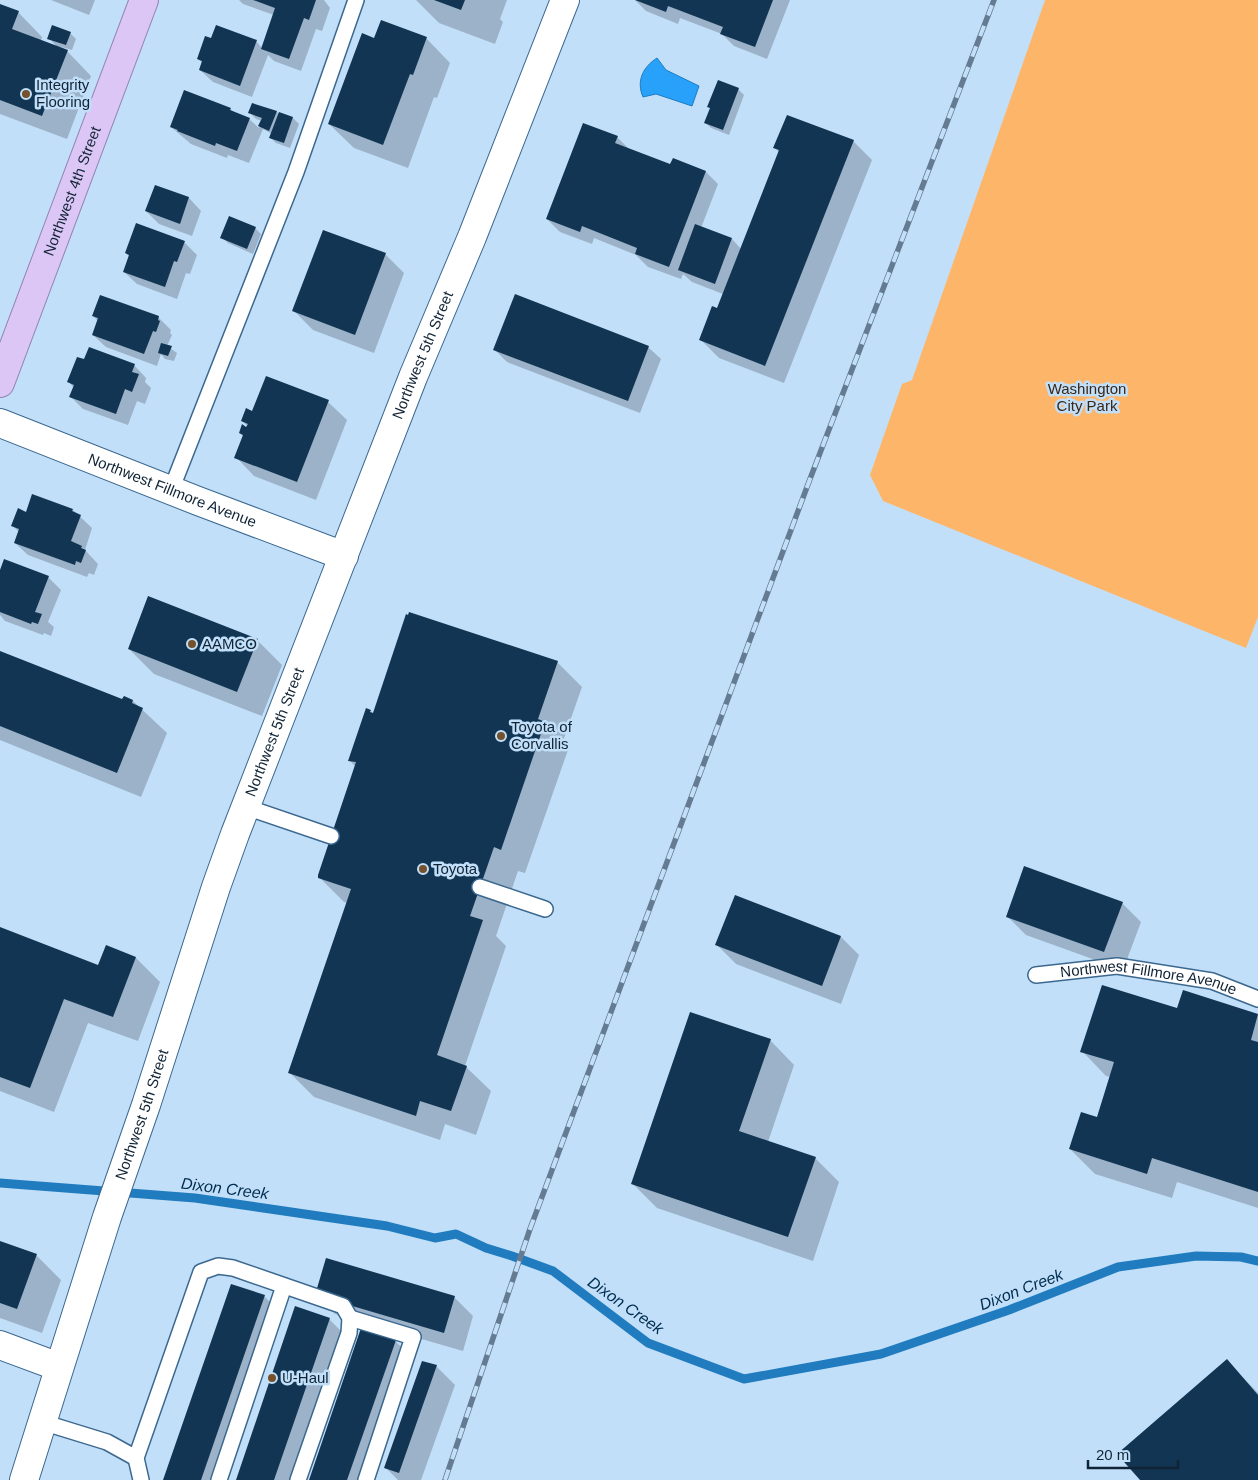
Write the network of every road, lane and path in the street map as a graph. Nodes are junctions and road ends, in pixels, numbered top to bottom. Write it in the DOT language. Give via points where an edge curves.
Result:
graph roads {
  1 [pos="144,0"];
  2 [pos="356,0"];
  3 [pos="565,0"];
  4 [pos="0,383"];
  5 [pos="0,423"];
  6 [pos="171,490"];
  7 [pos="344,556"];
  8 [pos="246,807"];
  9 [pos="331,836"];
  10 [pos="480,887"];
  11 [pos="545,910"];
  12 [pos="1036,975"];
  13 [pos="1258,998"];
  14 [pos="284,1286"];
  15 [pos="350,1318"];
  16 [pos="0,1345"];
  17 [pos="59,1367"];
  18 [pos="42,1422"];
  19 [pos="136,1458"];
  20 [pos="24,1480"];
  21 [pos="141,1480"];
  22 [pos="219,1480"];
  23 [pos="298,1480"];
  24 [pos="366,1480"];
  1 -- 4 [label="highway, Northwest 4th Street"];
  2 -- 6 [label="lane" via="296,172"];
  3 -- 7 [label="street, Northwest 5th Street"];
  5 -- 6 [label="street, Northwest Fillmore Avenue"];
  6 -- 7 [label="street, Northwest Fillmore Avenue"];
  7 -- 8 [label="street, Northwest 5th Street"];
  8 -- 9 [label="lane"];
  8 -- 17 [label="street, Northwest 5th Street" via="216,887"];
  10 -- 11 [label="lane"];
  12 -- 13 [label="lane, Northwest Fillmore Avenue" via="1117,966 1212,981"];
  14 -- 15 [label="lane" via="343,1306"];
  14 -- 19 [label="lane" via="233,1268 218,1266 201,1272"];
  14 -- 22 [label="lane"];
  15 -- 23 [label="lane" via="349,1333"];
  15 -- 24 [label="lane" via="413,1337"];
  16 -- 17 [label="street"];
  17 -- 18 [label="street, Northwest 5th Street"];
  18 -- 19 [label="lane" via="107,1442"];
  18 -- 20 [label="street, Northwest 5th Street"];
  19 -- 21 [label="lane"];
}
